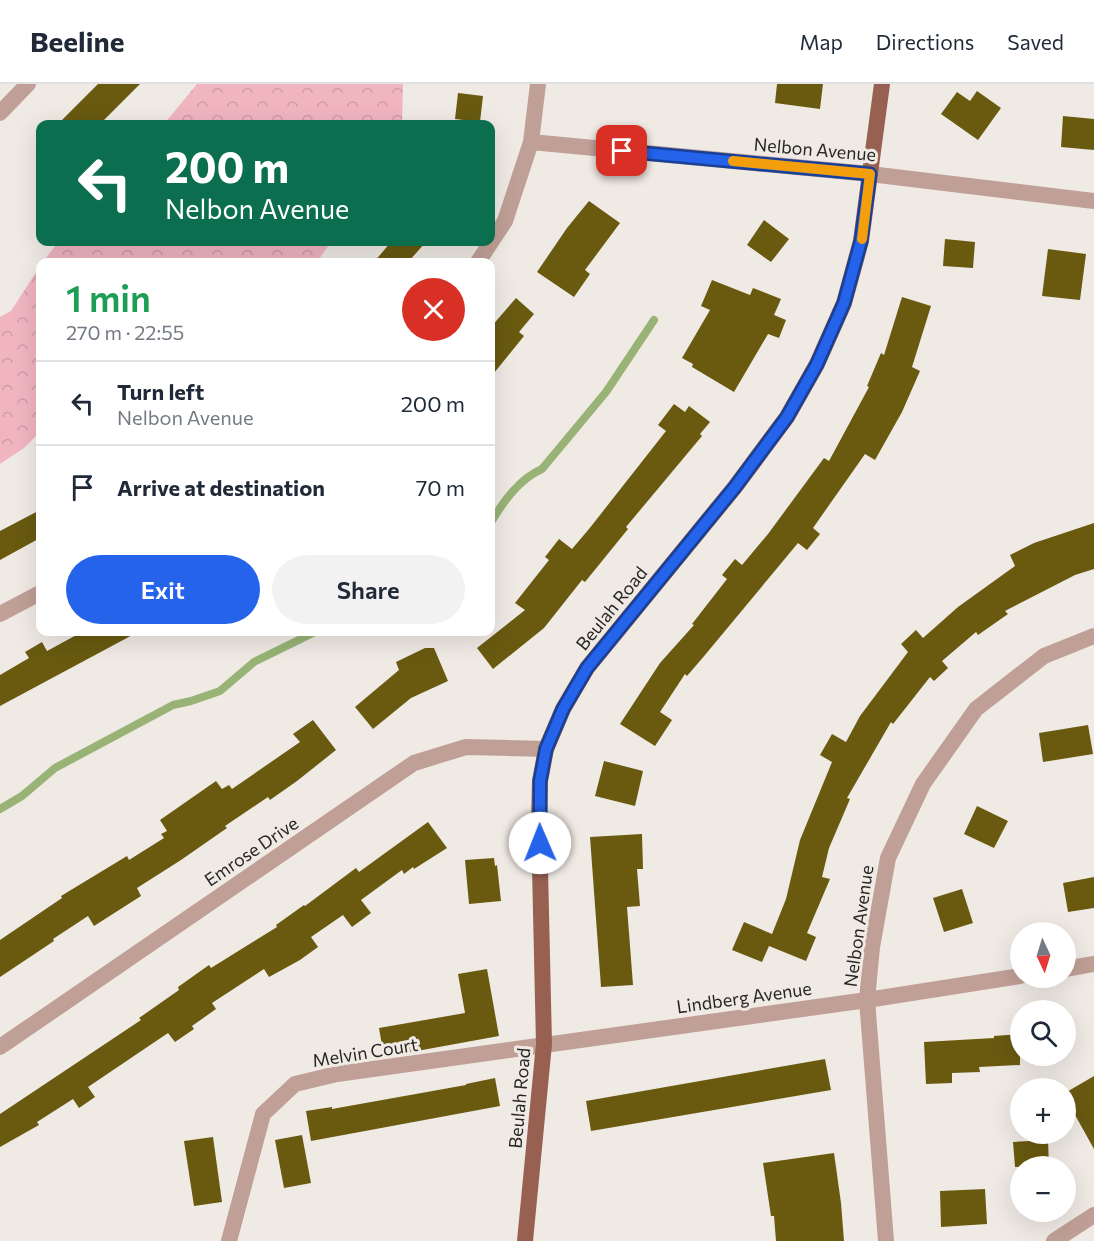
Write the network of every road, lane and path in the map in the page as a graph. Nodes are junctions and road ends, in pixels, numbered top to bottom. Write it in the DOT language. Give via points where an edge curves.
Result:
graph roads {
  1 [pos="28,84"];
  2 [pos="538,84"];
  3 [pos="882,84"];
  4 [pos="0,113"];
  5 [pos="531,142"];
  6 [pos="870,174"];
  7 [pos="1094,201"];
  8 [pos="495,236"];
  9 [pos="36,595"];
  10 [pos="0,614"];
  11 [pos="1094,636"];
  12 [pos="546,749"];
  13 [pos="1094,964"];
  14 [pos="1076,967"];
  15 [pos="1010,978"];
  16 [pos="867,1000"];
  17 [pos="544,1044"];
  18 [pos="0,1047"];
  19 [pos="1094,1215"];
  20 [pos="229,1241"];
  21 [pos="525,1241"];
  22 [pos="886,1241"];
  23 [pos="1054,1241"];
  1 -- 4 [label="street"];
  2 -- 5 [label="street"];
  3 -- 6 [label="main road, Beulah Road"];
  5 -- 6 [label="street, Nelbon Avenue"];
  5 -- 8 [label="street" via="505,221"];
  6 -- 7 [label="street, Nelbon Avenue"];
  6 -- 12 [label="main road, Beulah Road" via="861,241 844,303 817,364 787,417 735,487 587,668"];
  9 -- 10 [label="street"];
  11 -- 16 [label="street, Nelbon Avenue" via="1044,656 976,709 923,784 888,858"];
  12 -- 17 [label="main road, Beulah Road" via="540,781 539,824"];
  12 -- 18 [label="street, Emrose Drive" via="465,747 414,763"];
  13 -- 14 [label="street"];
  15 -- 16 [label="street, Lindberg Avenue"];
  16 -- 17 [label="street, Lindberg Avenue"];
  16 -- 22 [label="street, Nelbon Avenue"];
  17 -- 20 [label="street, Melvin Court" via="337,1074 295,1084 263,1114"];
  17 -- 21 [label="main road, Beulah Road"];
  19 -- 23 [label="street"];
}
